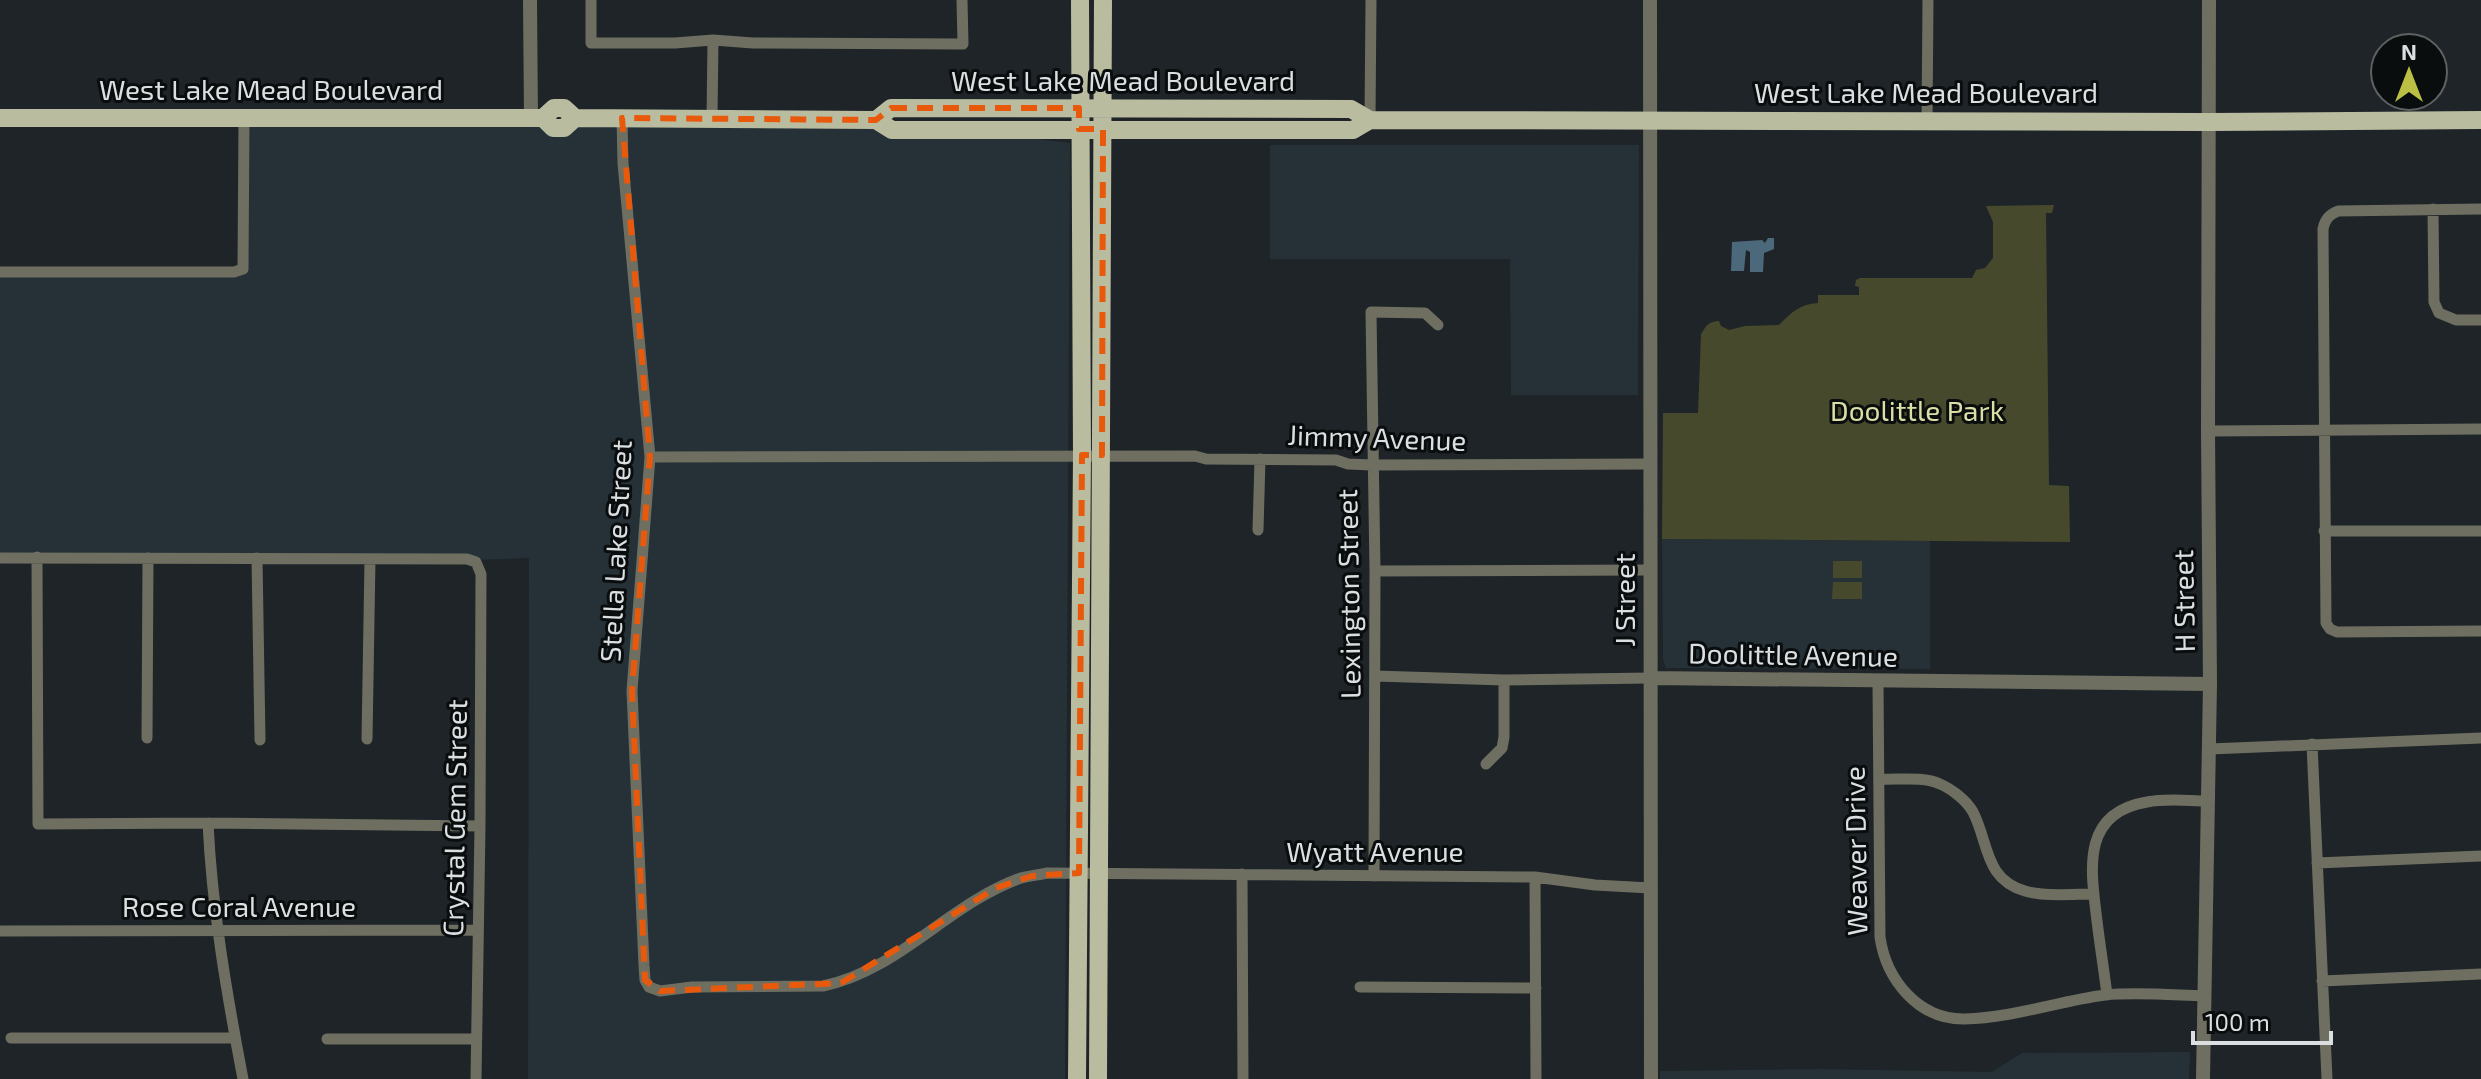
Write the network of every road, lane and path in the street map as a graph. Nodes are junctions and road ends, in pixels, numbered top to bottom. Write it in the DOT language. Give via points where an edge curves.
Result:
graph roads {
  1 [pos="530,0"];
  2 [pos="591,0"];
  3 [pos="962,0"];
  4 [pos="1080,0"];
  5 [pos="1103,0"];
  6 [pos="1371,0"];
  7 [pos="1650,0"];
  8 [pos="1928,0"];
  9 [pos="2209,0"];
  10 [pos="713,40"];
  11 [pos="1079,108"];
  12 [pos="1103,108"];
  13 [pos="1294,109"];
  14 [pos="0,118"];
  15 [pos="244,118"];
  16 [pos="537,118"];
  17 [pos="622,118"];
  18 [pos="712,119"];
  19 [pos="876,120"];
  20 [pos="1370,120"];
  21 [pos="1649,120"];
  22 [pos="2481,120"];
  23 [pos="1927,121"];
  24 [pos="2208,122"];
  25 [pos="1079,129"];
  26 [pos="1103,129"];
  27 [pos="1253,130"];
  28 [pos="2433,209"];
  29 [pos="2481,209"];
  30 [pos="0,272"];
  31 [pos="1081,317"];
  32 [pos="2481,320"];
  33 [pos="1438,325"];
  34 [pos="1102,377"];
  35 [pos="2481,429"];
  36 [pos="2324,430"];
  37 [pos="2208,431"];
  38 [pos="1092,455"];
  39 [pos="650,457"];
  40 [pos="1260,459"];
  41 [pos="1651,464"];
  42 [pos="1372,465"];
  43 [pos="1258,530"];
  44 [pos="2324,531"];
  45 [pos="2481,531"];
  46 [pos="37,557"];
  47 [pos="0,558"];
  48 [pos="148,558"];
  49 [pos="257,558"];
  50 [pos="370,559"];
  51 [pos="1650,570"];
  52 [pos="1375,571"];
  53 [pos="2481,631"];
  54 [pos="1375,676"];
  55 [pos="1651,678"];
  56 [pos="1504,680"];
  57 [pos="1878,682"];
  58 [pos="2210,684"];
  59 [pos="147,738"];
  60 [pos="2481,738"];
  61 [pos="367,739"];
  62 [pos="260,740"];
  63 [pos="2312,744"];
  64 [pos="2210,749"];
  65 [pos="1486,764"];
  66 [pos="1879,779"];
  67 [pos="2209,801"];
  68 [pos="208,823"];
  69 [pos="480,826"];
  70 [pos="2481,856"];
  71 [pos="2317,863"];
  72 [pos="1099,872"];
  73 [pos="1079,873"];
  74 [pos="1242,874"];
  75 [pos="1374,876"];
  76 [pos="1535,877"];
  77 [pos="1650,888"];
  78 [pos="2094,894"];
  79 [pos="478,930"];
  80 [pos="0,931"];
  81 [pos="219,931"];
  82 [pos="2481,974"];
  83 [pos="2322,981"];
  84 [pos="649,987"];
  85 [pos="1360,987"];
  86 [pos="1536,988"];
  87 [pos="2107,995"];
  88 [pos="2204,996"];
  89 [pos="11,1038"];
  90 [pos="235,1038"];
  91 [pos="327,1039"];
  92 [pos="476,1039"];
  93 [pos="243,1079"];
  94 [pos="476,1079"];
  95 [pos="1077,1079"];
  96 [pos="1098,1079"];
  97 [pos="1243,1079"];
  98 [pos="1536,1079"];
  99 [pos="1651,1079"];
  100 [pos="2203,1079"];
  101 [pos="2327,1079"];
  1 -- 16 [label="street"];
  2 -- 10 [label="street" via="591,43"];
  3 -- 10 [label="street" via="963,44"];
  4 -- 11 [label="main road"];
  5 -- 12 [label="main road"];
  6 -- 20 [label="street"];
  7 -- 21 [label="street, J Street"];
  8 -- 23 [label="street"];
  9 -- 24 [label="street, H Street"];
  10 -- 18 [label="street"];
  11 -- 12 [label="main road, West Lake Mead Boulevard"];
  11 -- 19 [label="main road, West Lake Mead Boulevard" via="891,108"];
  11 -- 25 [label="main road"];
  12 -- 13 [label="main road, West Lake Mead Boulevard"];
  12 -- 26 [label="main road"];
  13 -- 20 [label="main road, West Lake Mead Boulevard" via="1351,109"];
  13 -- 27 [label="main road" via="1282,119 1261,119"];
  14 -- 15 [label="main road, West Lake Mead Boulevard"];
  15 -- 16 [label="main road, West Lake Mead Boulevard"];
  15 -- 30 [label="street" via="243,269"];
  16 -- 17 [label="main road, West Lake Mead Boulevard" via="554,108 564,108 575,118"];
  17 -- 18 [label="main road, West Lake Mead Boulevard"];
  17 -- 39 [label="street, Stella Lake Street"];
  18 -- 19 [label="main road, West Lake Mead Boulevard"];
  19 -- 25 [label="main road, West Lake Mead Boulevard" via="892,130"];
  20 -- 21 [label="main road, West Lake Mead Boulevard"];
  20 -- 27 [label="main road, West Lake Mead Boulevard" via="1353,130"];
  21 -- 23 [label="main road, West Lake Mead Boulevard"];
  21 -- 41 [label="street, J Street"];
  22 -- 24 [label="main road, West Lake Mead Boulevard"];
  23 -- 24 [label="main road, West Lake Mead Boulevard"];
  24 -- 37 [label="street, H Street"];
  25 -- 26 [label="main road, West Lake Mead Boulevard"];
  25 -- 31 [label="main road"];
  26 -- 27 [label="main road, West Lake Mead Boulevard"];
  26 -- 34 [label="main road"];
  28 -- 29 [label="street"];
  28 -- 32 [label="street" via="2434,302 2439,313 2456,320"];
  28 -- 36 [label="street" via="2338,211 2325,221"];
  31 -- 34 [label="main road" via="1087,320 1093,363"];
  31 -- 38 [label="main road"];
  33 -- 42 [label="street, Lexington Street" via="1425,313 1371,312"];
  34 -- 38 [label="main road"];
  35 -- 36 [label="street"];
  36 -- 37 [label="street"];
  36 -- 44 [label="street"];
  37 -- 58 [label="street, H Street"];
  38 -- 39 [label="street, Jimmy Avenue"];
  38 -- 40 [label="street, Jimmy Avenue"];
  38 -- 72 [label="main road"];
  38 -- 73 [label="main road"];
  39 -- 84 [label="street, Stella Lake Street" via="632,691"];
  40 -- 42 [label="street, Jimmy Avenue"];
  40 -- 43 [label="street"];
  41 -- 42 [label="street, Jimmy Avenue"];
  41 -- 51 [label="street, J Street"];
  42 -- 52 [label="street, Lexington Street"];
  44 -- 45 [label="street"];
  44 -- 53 [label="street" via="2330,629"];
  46 -- 47 [label="street"];
  46 -- 48 [label="street"];
  46 -- 68 [label="street" via="38,824"];
  48 -- 49 [label="street"];
  48 -- 59 [label="street"];
  49 -- 50 [label="street"];
  49 -- 62 [label="street"];
  50 -- 61 [label="street"];
  50 -- 69 [label="street, Crystal Gem Street" via="473,560 478,565"];
  51 -- 52 [label="street"];
  51 -- 55 [label="street, J Street"];
  52 -- 54 [label="street, Lexington Street"];
  54 -- 56 [label="street, Doolittle Avenue"];
  54 -- 75 [label="street, Lexington Street"];
  55 -- 56 [label="street, Doolittle Avenue"];
  55 -- 57 [label="street, Doolittle Avenue"];
  55 -- 77 [label="street, J Street"];
  56 -- 65 [label="street" via="1502,748"];
  57 -- 58 [label="street, Doolittle Avenue"];
  57 -- 66 [label="street, Weaver Drive"];
  58 -- 64 [label="street, H Street"];
  60 -- 63 [label="street"];
  63 -- 64 [label="street"];
  63 -- 71 [label="street"];
  64 -- 67 [label="street, H Street"];
  66 -- 78 [label="street" via="1930,781 1965,801 1992,866 2014,886 2028,892"];
  66 -- 87 [label="street, Weaver Drive" via="1880,937 1886,964 1910,997 1933,1013 1963,1019"];
  67 -- 78 [label="street" via="2147,801 2110,819 2096,839 2091,861"];
  67 -- 88 [label="street, H Street"];
  68 -- 69 [label="street"];
  68 -- 81 [label="street"];
  69 -- 79 [label="street, Crystal Gem Street"];
  70 -- 71 [label="street"];
  71 -- 83 [label="street"];
  72 -- 73 [label="street, Wyatt Avenue"];
  72 -- 74 [label="street, Wyatt Avenue"];
  72 -- 96 [label="main road"];
  73 -- 84 [label="street, Wyatt Avenue" via="1040,874 996,888 867,972 841,983 660,991"];
  73 -- 95 [label="main road"];
  74 -- 75 [label="street, Wyatt Avenue"];
  74 -- 97 [label="street"];
  75 -- 76 [label="street, Wyatt Avenue"];
  76 -- 77 [label="street, Wyatt Avenue"];
  76 -- 86 [label="street"];
  77 -- 99 [label="street, J Street"];
  78 -- 87 [label="street"];
  79 -- 81 [label="street, Rose Coral Avenue"];
  79 -- 92 [label="street, Crystal Gem Street"];
  80 -- 81 [label="street, Rose Coral Avenue"];
  81 -- 90 [label="street"];
  82 -- 83 [label="street"];
  83 -- 101 [label="street"];
  85 -- 86 [label="street"];
  86 -- 98 [label="street"];
  87 -- 88 [label="street, Weaver Drive"];
  88 -- 100 [label="street, H Street"];
  89 -- 90 [label="street"];
  90 -- 93 [label="street"];
  91 -- 92 [label="street"];
  92 -- 94 [label="street, Crystal Gem Street"];
}
